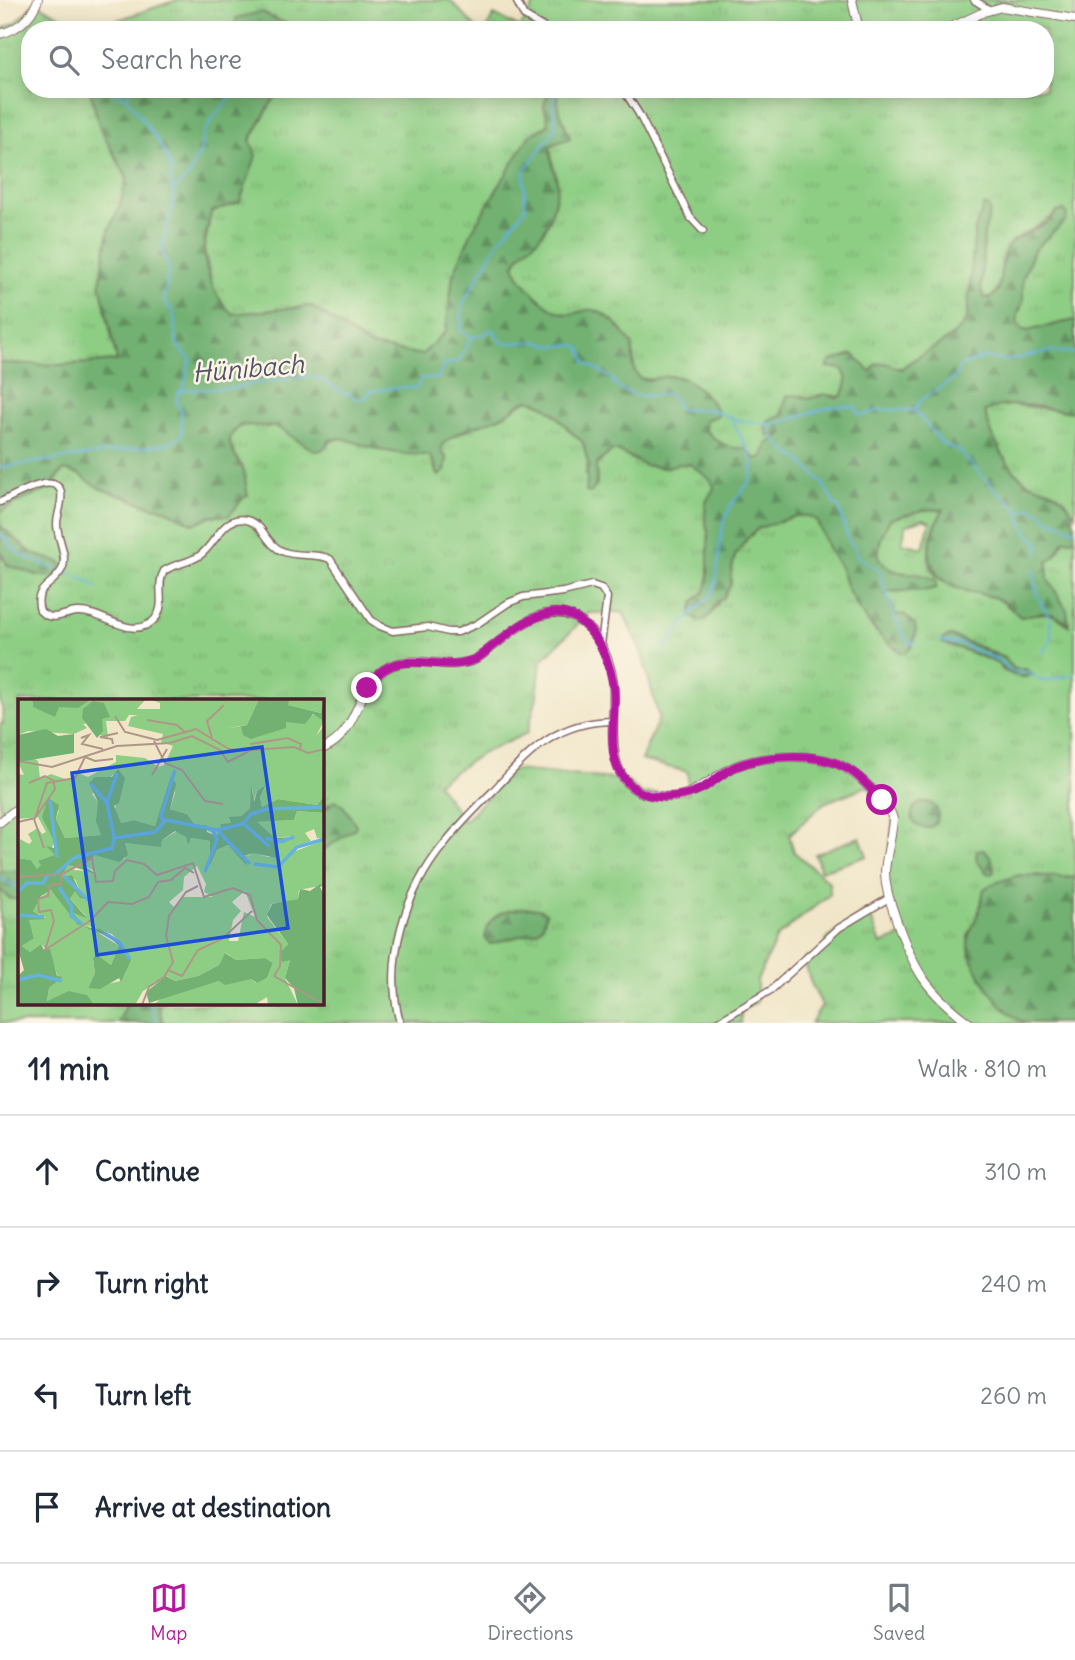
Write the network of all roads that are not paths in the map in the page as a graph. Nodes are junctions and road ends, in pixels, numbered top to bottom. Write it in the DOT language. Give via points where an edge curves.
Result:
graph roads {
  1 [pos="38,0"];
  2 [pos="516,0"];
  3 [pos="852,0"];
  4 [pos="974,0"];
  5 [pos="990,10"];
  6 [pos="1075,19"];
  7 [pos="25,21"];
  8 [pos="533,21"];
  9 [pos="857,21"];
  10 [pos="965,21"];
  11 [pos="21,24"];
  12 [pos="0,34"];
  13 [pos="629,98"];
  14 [pos="703,231"];
  15 [pos="0,502"];
  16 [pos="601,646"];
  17 [pos="612,720"];
  18 [pos="324,748"];
  19 [pos="18,808"];
  20 [pos="0,822"];
  21 [pos="889,898"];
  22 [pos="400,1023"];
  23 [pos="716,1023"];
  24 [pos="969,1023"];
  1 -- 7 [label="street"];
  2 -- 8 [label="street" via="524,16"];
  3 -- 9 [label="street"];
  4 -- 5 [label="street"];
  5 -- 6 [label="street" via="1009,7"];
  5 -- 10 [label="street"];
  11 -- 12 [label="street"];
  13 -- 14 [label="street" via="690,216"];
  15 -- 16 [label="street" via="46,482 59,488 57,524 63,564 38,598 40,611 48,617 84,612 127,627 146,625 160,611 164,571 196,558 227,524 245,520 256,524 282,551 330,559 371,620 394,631 428,627 458,632 523,597 587,585 606,595"];
  16 -- 17 [label="street" via="612,678"];
  16 -- 18 [label="street" via="583,622 553,613 531,620 465,664 393,665 370,683 346,732"];
  17 -- 21 [label="street" via="613,749 622,774 637,790 653,796 694,792 731,768 756,761 806,758 846,768 882,800 893,817 886,867"];
  17 -- 22 [label="street" via="568,727 542,742 435,855 415,891 399,937 393,981"];
  19 -- 20 [label="street"];
  21 -- 23 [label="street" via="839,928 777,985"];
  21 -- 24 [label="street" via="920,976 943,1004"];
}
